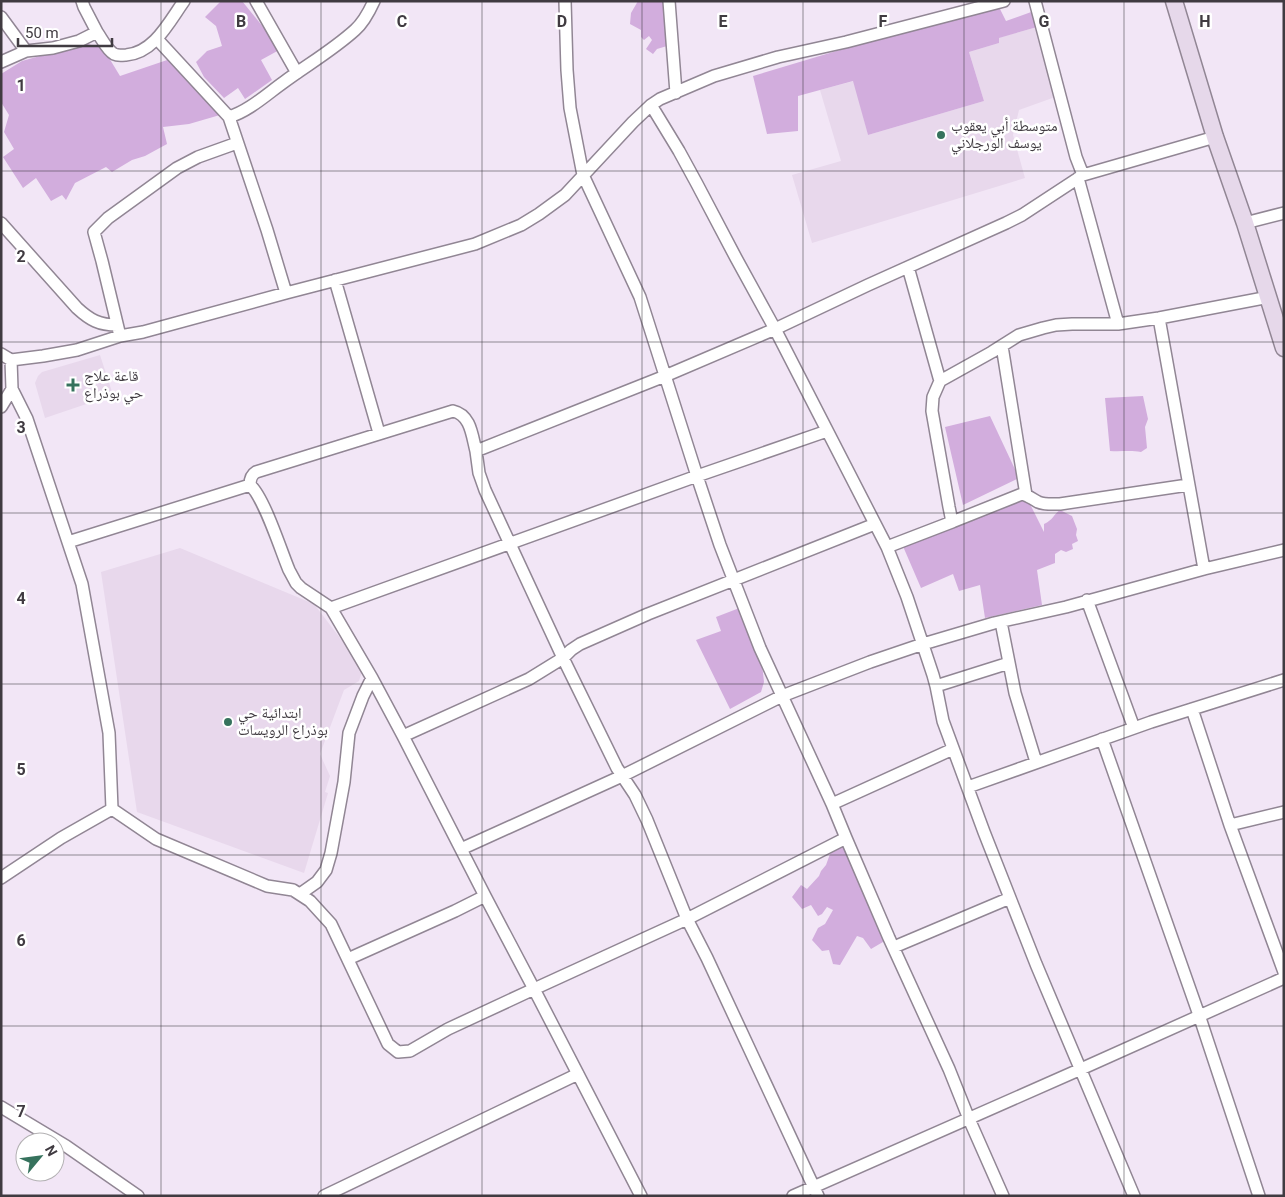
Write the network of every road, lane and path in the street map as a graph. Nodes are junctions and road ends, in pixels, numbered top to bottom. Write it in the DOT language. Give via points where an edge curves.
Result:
graph roads {
  1 [pos="82,1"];
  2 [pos="184,1"];
  3 [pos="256,1"];
  4 [pos="374,1"];
  5 [pos="565,1"];
  6 [pos="669,1"];
  7 [pos="1004,1"];
  8 [pos="1035,1"];
  9 [pos="1174,1"];
  10 [pos="1,17"];
  11 [pos="97,32"];
  12 [pos="157,39"];
  13 [pos="26,51"];
  14 [pos="1,62"];
  15 [pos="297,73"];
  16 [pos="676,93"];
  17 [pos="651,105"];
  18 [pos="229,117"];
  19 [pos="1215,137"];
  20 [pos="238,143"];
  21 [pos="583,175"];
  22 [pos="1081,176"];
  23 [pos="1284,213"];
  24 [pos="1,223"];
  25 [pos="1246,223"];
  26 [pos="908,267"];
  27 [pos="335,280"];
  28 [pos="286,293"];
  29 [pos="1269,297"];
  30 [pos="1159,318"];
  31 [pos="1118,324"];
  32 [pos="775,329"];
  33 [pos="118,330"];
  34 [pos="1002,346"];
  35 [pos="1284,348"];
  36 [pos="6,357"];
  37 [pos="665,376"];
  38 [pos="940,381"];
  39 [pos="12,389"];
  40 [pos="1,407"];
  41 [pos="827,431"];
  42 [pos="379,433"];
  43 [pos="476,451"];
  44 [pos="697,476"];
  45 [pos="250,485"];
  46 [pos="1188,485"];
  47 [pos="1026,495"];
  48 [pos="952,522"];
  49 [pos="875,524"];
  50 [pos="68,542"];
  51 [pos="510,544"];
  52 [pos="887,546"];
  53 [pos="1284,550"];
  54 [pos="1204,569"];
  55 [pos="734,580"];
  56 [pos="1087,600"];
  57 [pos="331,608"];
  58 [pos="1001,622"];
  59 [pos="923,644"];
  60 [pos="563,658"];
  61 [pos="1008,664"];
  62 [pos="372,678"];
  63 [pos="1284,680"];
  64 [pos="936,686"];
  65 [pos="782,696"];
  66 [pos="1192,709"];
  67 [pos="1134,728"];
  68 [pos="404,736"];
  69 [pos="1102,739"];
  70 [pos="953,749"];
  71 [pos="1036,762"];
  72 [pos="622,776"];
  73 [pos="968,787"];
  74 [pos="832,804"];
  75 [pos="112,809"];
  76 [pos="1284,812"];
  77 [pos="1230,825"];
  78 [pos="846,838"];
  79 [pos="461,850"];
  80 [pos="1,878"];
  81 [pos="300,894"];
  82 [pos="485,896"];
  83 [pos="1010,898"];
  84 [pos="687,919"];
  85 [pos="894,947"];
  86 [pos="348,959"];
  87 [pos="1284,972"];
  88 [pos="1284,978"];
  89 [pos="534,989"];
  90 [pos="1199,1015"];
  91 [pos="1081,1069"];
  92 [pos="578,1074"];
  93 [pos="1,1106"];
  94 [pos="969,1119"];
  95 [pos="816,1191"];
  96 [pos="138,1196"];
  97 [pos="324,1196"];
  98 [pos="641,1196"];
  99 [pos="793,1196"];
  100 [pos="1003,1196"];
  101 [pos="1134,1196"];
  102 [pos="1259,1196"];
  1 -- 11 [label="street"];
  2 -- 12 [label="street"];
  3 -- 15 [label="street"];
  4 -- 15 [label="street" via="355,30"];
  5 -- 21 [label="street" via="570,108"];
  6 -- 16 [label="street"];
  7 -- 16 [label="street" via="778,57 714,76"];
  8 -- 22 [label="street"];
  9 -- 19 [label="street"];
  10 -- 13 [label="street"];
  11 -- 12 [label="street" via="111,52 119,56 132,55"];
  11 -- 13 [label="street" via="53,48"];
  12 -- 18 [label="street"];
  13 -- 14 [label="street"];
  15 -- 18 [label="street"];
  16 -- 17 [label="street"];
  17 -- 21 [label="street"];
  17 -- 32 [label="street" via="679,150"];
  18 -- 20 [label="street"];
  19 -- 22 [label="street"];
  19 -- 25 [label="street"];
  20 -- 28 [label="street"];
  20 -- 33 [label="street" via="177,168 108,218 94,232"];
  21 -- 27 [label="street" via="565,195 521,225 475,244"];
  21 -- 37 [label="street" via="640,298"];
  22 -- 26 [label="street" via="1022,215"];
  22 -- 31 [label="street"];
  23 -- 25 [label="street"];
  24 -- 33 [label="street" via="77,308 97,323"];
  25 -- 29 [label="street"];
  26 -- 32 [label="street"];
  26 -- 38 [label="street"];
  27 -- 28 [label="street"];
  27 -- 42 [label="street"];
  28 -- 33 [label="street" via="143,332"];
  29 -- 30 [label="street"];
  29 -- 35 [label="street"];
  30 -- 31 [label="street"];
  30 -- 46 [label="street"];
  31 -- 34 [label="street" via="1056,325 1019,335"];
  32 -- 37 [label="street"];
  32 -- 41 [label="street"];
  33 -- 36 [label="street" via="77,350 43,356"];
  34 -- 38 [label="street"];
  34 -- 47 [label="street"];
  36 -- 39 [label="street"];
  37 -- 43 [label="street"];
  37 -- 44 [label="street"];
  38 -- 48 [label="street" via="932,397 932,411"];
  39 -- 40 [label="street"];
  39 -- 50 [label="street" via="27,419"];
  41 -- 44 [label="street"];
  41 -- 49 [label="street"];
  42 -- 43 [label="street" via="453,411 466,420"];
  42 -- 45 [label="street" via="256,472 250,478"];
  43 -- 51 [label="street" via="485,490"];
  44 -- 51 [label="street"];
  44 -- 55 [label="street"];
  45 -- 50 [label="street"];
  45 -- 57 [label="street" via="264,507 293,578 301,588"];
  46 -- 47 [label="street" via="1060,504 1045,504"];
  46 -- 54 [label="street"];
  47 -- 48 [label="street" via="1018,495"];
  48 -- 52 [label="street"];
  49 -- 52 [label="street"];
  49 -- 55 [label="street"];
  50 -- 75 [label="street" via="82,584 109,732"];
  51 -- 57 [label="street"];
  51 -- 60 [label="street"];
  52 -- 59 [label="street"];
  53 -- 54 [label="street"];
  54 -- 56 [label="street"];
  55 -- 60 [label="street" via="580,644"];
  55 -- 65 [label="street"];
  56 -- 58 [label="street"];
  56 -- 67 [label="street"];
  57 -- 62 [label="street"];
  58 -- 59 [label="street"];
  58 -- 61 [label="street"];
  59 -- 64 [label="street"];
  59 -- 65 [label="street"];
  60 -- 68 [label="street" via="529,679"];
  60 -- 72 [label="street"];
  61 -- 64 [label="street"];
  61 -- 71 [label="street"];
  62 -- 68 [label="street"];
  62 -- 81 [label="street" via="349,733 344,782 326,870 317,882"];
  63 -- 66 [label="street"];
  64 -- 70 [label="street"];
  65 -- 72 [label="street"];
  65 -- 74 [label="street"];
  66 -- 67 [label="street"];
  66 -- 77 [label="street"];
  67 -- 69 [label="street"];
  68 -- 79 [label="street"];
  69 -- 71 [label="street"];
  69 -- 90 [label="street"];
  70 -- 73 [label="street"];
  70 -- 74 [label="street"];
  71 -- 73 [label="street"];
  72 -- 79 [label="street"];
  72 -- 84 [label="street" via="647,820"];
  73 -- 83 [label="street"];
  74 -- 78 [label="street"];
  75 -- 80 [label="street"];
  75 -- 81 [label="street" via="156,839 267,886"];
  76 -- 77 [label="street"];
  77 -- 87 [label="street"];
  78 -- 84 [label="street"];
  78 -- 85 [label="street"];
  79 -- 82 [label="street"];
  81 -- 86 [label="street" via="331,924"];
  82 -- 86 [label="street"];
  82 -- 89 [label="street"];
  83 -- 85 [label="street"];
  83 -- 91 [label="street"];
  84 -- 89 [label="street"];
  84 -- 95 [label="street"];
  85 -- 94 [label="street"];
  86 -- 89 [label="street" via="388,1044 398,1052 410,1052 448,1029"];
  88 -- 90 [label="street"];
  89 -- 92 [label="street"];
  90 -- 91 [label="street"];
  90 -- 102 [label="street"];
  91 -- 94 [label="street"];
  91 -- 101 [label="street"];
  92 -- 97 [label="street"];
  92 -- 98 [label="street"];
  93 -- 96 [label="street"];
  94 -- 95 [label="street"];
  94 -- 100 [label="street"];
  95 -- 99 [label="street"];
}
